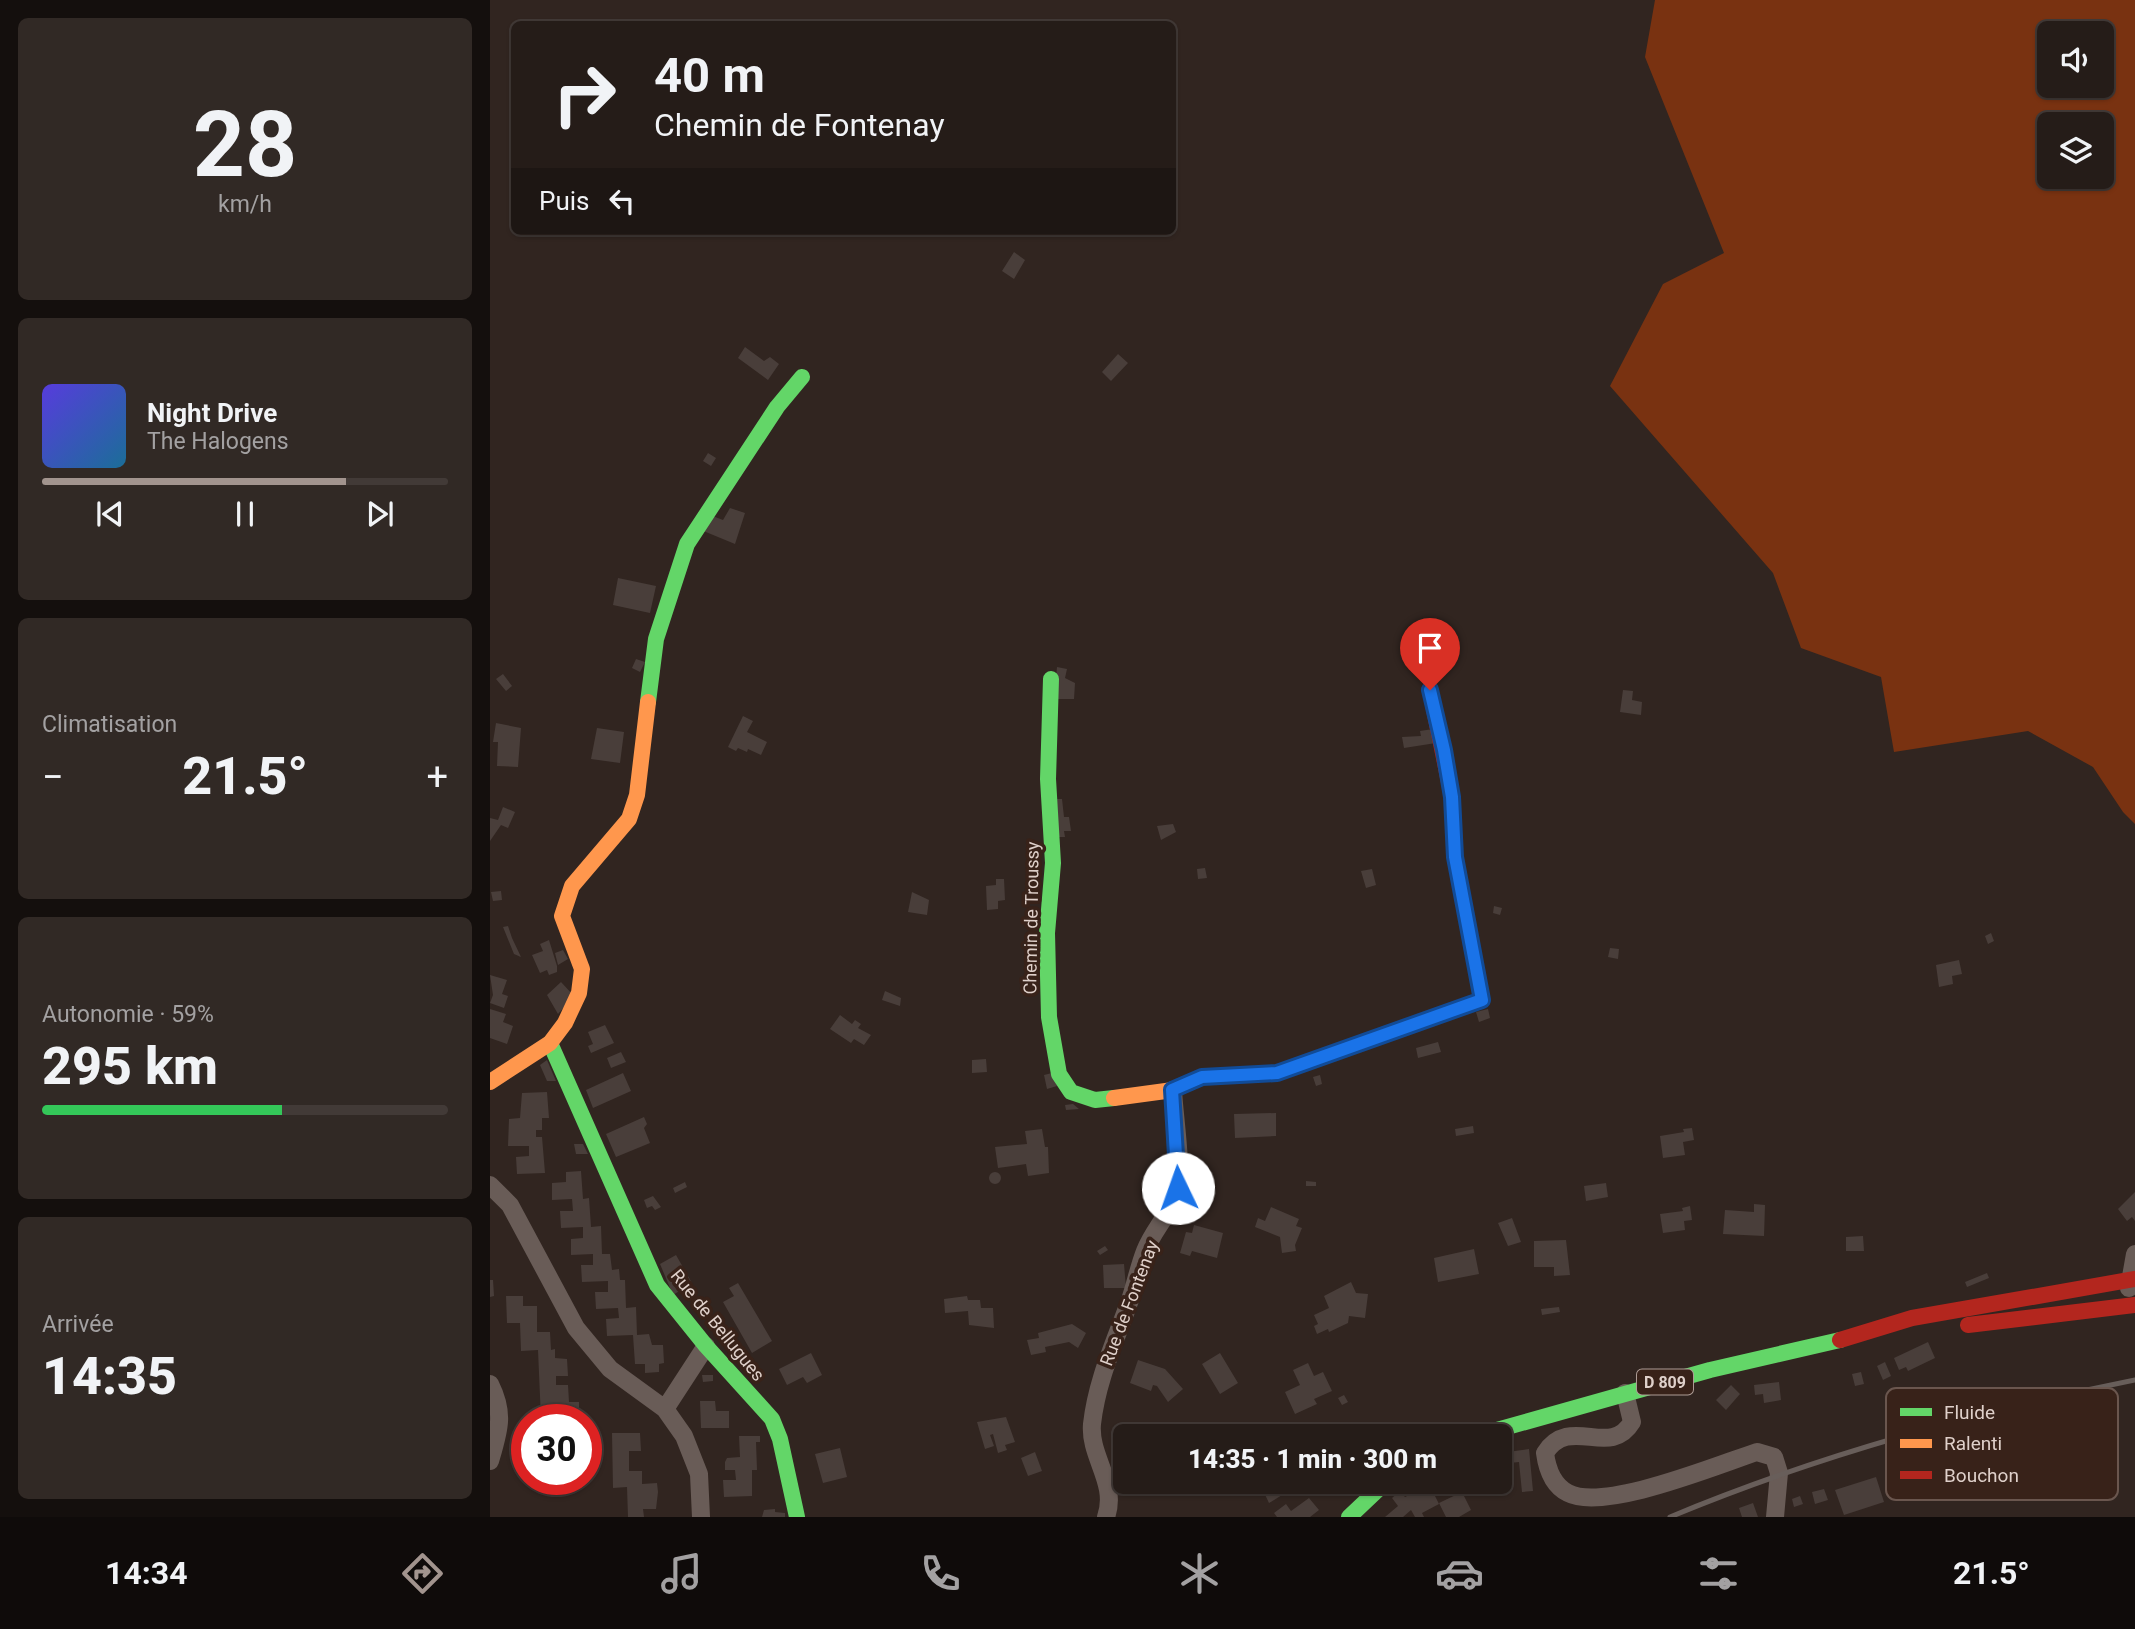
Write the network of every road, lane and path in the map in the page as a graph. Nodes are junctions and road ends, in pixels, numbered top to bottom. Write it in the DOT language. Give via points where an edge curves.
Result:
graph roads {
  1 [pos="802,377"];
  2 [pos="1051,679"];
  3 [pos="1430,690"];
  4 [pos="550,1043"];
  5 [pos="490,1082"];
  6 [pos="1172,1090"];
  7 [pos="490,1185"];
  8 [pos="2135,1255"];
  9 [pos="2132,1280"];
  10 [pos="2132,1305"];
  11 [pos="1860,1336"];
  12 [pos="706,1346"];
  13 [pos="490,1384"];
  14 [pos="1625,1393"];
  15 [pos="665,1409"];
  16 [pos="1512,1425"];
  17 [pos="490,1461"];
  18 [pos="1373,1494"];
  19 [pos="701,1517"];
  20 [pos="797,1517"];
  21 [pos="1105,1517"];
  22 [pos="1349,1517"];
  23 [pos="1775,1517"];
  1 -- 4 [label="street" via="777,407 687,544 656,639 637,795 629,819 572,886 562,916 582,969 579,993"];
  2 -- 6 [label="street, Chemin de Troussy" via="1048,779 1053,863 1047,933 1049,1017 1059,1074 1071,1091 1095,1100"];
  3 -- 6 [label="street, Chemin de Troussy" via="1452,797 1455,857 1482,1000 1277,1073 1202,1077"];
  4 -- 5 [label="street"];
  4 -- 12 [label="street, Rue de Bellugues" via="657,1285"];
  6 -- 21 [label="street, Rue de Fontenay" via="1178,1188 1145,1250 1105,1362 1092,1427 1109,1486"];
  7 -- 15 [label="street" via="510,1205 576,1328 610,1368"];
  8 -- 9 [label="street"];
  9 -- 10 [label="street"];
  9 -- 11 [label="street, D 809" via="1912,1318"];
  10 -- 11 [label="street, D 809"];
  11 -- 14 [label="street, D 809"];
  12 -- 15 [label="street"];
  12 -- 20 [label="street, Rue de Bellugues" via="772,1419"];
  13 -- 17 [label="street" via="500,1414"];
  14 -- 16 [label="street, D 809"];
  14 -- 23 [label="street" via="1632,1422 1622,1434 1613,1439 1560,1438 1545,1453 1548,1472 1567,1493 1592,1499 1630,1493 1757,1452 1774,1457 1779,1473"];
  15 -- 19 [label="street" via="684,1436 699,1474"];
  18 -- 22 [label="street"];
}
